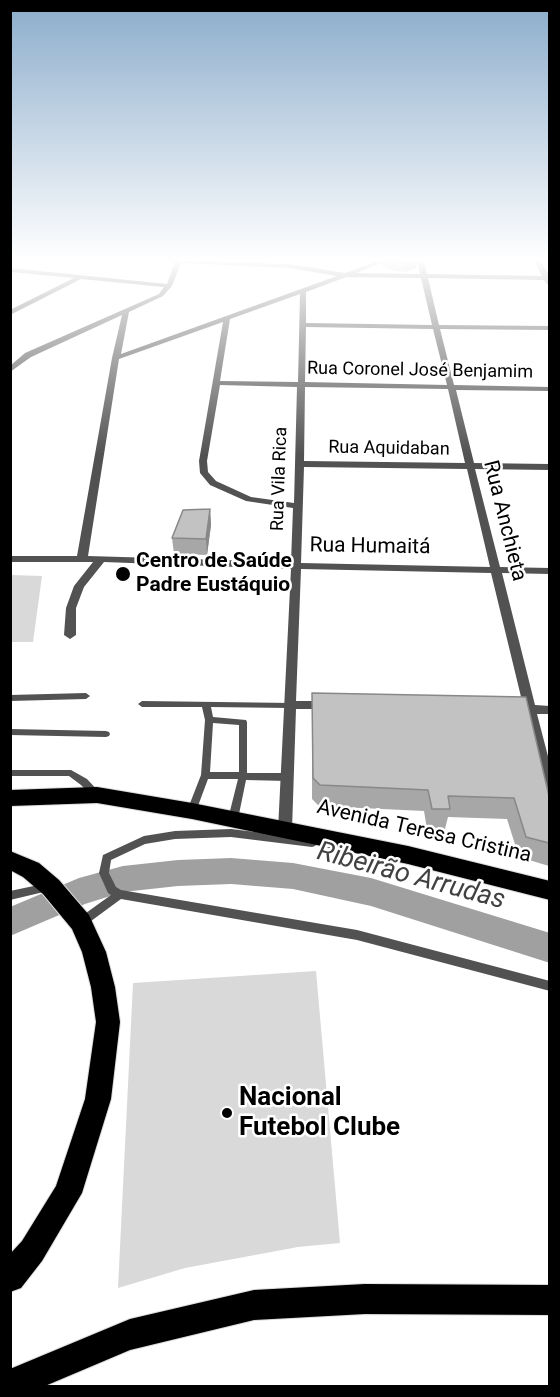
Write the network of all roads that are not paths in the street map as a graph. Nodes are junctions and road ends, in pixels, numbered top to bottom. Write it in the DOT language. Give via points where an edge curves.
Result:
graph roads {
  1 [pos="93,325"];
  2 [pos="123,325"];
  3 [pos="209,325"];
  4 [pos="226,325"];
  5 [pos="302,325"];
  6 [pos="315,325"];
  7 [pos="436,327"];
  8 [pos="549,328"];
  9 [pos="116,358"];
  10 [pos="10,370"];
  11 [pos="218,383"];
  12 [pos="301,384"];
  13 [pos="451,387"];
  14 [pos="549,389"];
  15 [pos="300,464"];
  16 [pos="471,466"];
  17 [pos="549,467"];
  18 [pos="298,506"];
  19 [pos="82,558"];
  20 [pos="10,559"];
  21 [pos="101,559"];
  22 [pos="296,564"];
  23 [pos="496,569"];
  24 [pos="549,571"];
  25 [pos="70,635"];
  26 [pos="86,696"];
  27 [pos="10,698"];
  28 [pos="142,704"];
  29 [pos="206,705"];
  30 [pos="289,705"];
  31 [pos="343,706"];
  32 [pos="509,709"];
  33 [pos="529,709"];
  34 [pos="549,710"];
  35 [pos="209,720"];
  36 [pos="10,732"];
  37 [pos="106,734"];
  38 [pos="10,773"];
  39 [pos="204,775"];
  40 [pos="243,775"];
  41 [pos="287,777"];
  42 [pos="549,792"];
  43 [pos="97,795"];
  44 [pos="10,798"];
  45 [pos="192,811"];
  46 [pos="233,819"];
  47 [pos="285,830"];
  48 [pos="408,855"];
  49 [pos="10,860"];
  50 [pos="51,887"];
  51 [pos="549,891"];
  52 [pos="119,894"];
  53 [pos="10,896"];
  54 [pos="81,922"];
  55 [pos="549,986"];
  56 [pos="10,1277"];
  57 [pos="549,1300"];
  58 [pos="10,1384"];
  1 -- 10 [label="street" via="28,355"];
  2 -- 9 [label="street"];
  3 -- 9 [label="street"];
  4 -- 11 [label="street"];
  5 -- 12 [label="street, Rua Vila Rica"];
  6 -- 7 [label="street"];
  7 -- 8 [label="street"];
  7 -- 13 [label="street, Rua Anchieta"];
  9 -- 19 [label="street"];
  11 -- 12 [label="street, Rua Coronel José Benjamim"];
  11 -- 18 [label="street" via="204,473 213,483 249,499"];
  12 -- 13 [label="street, Rua Coronel José Benjamim"];
  12 -- 15 [label="street, Rua Vila Rica"];
  13 -- 14 [label="street, Rua Coronel José Benjamim"];
  13 -- 16 [label="street, Rua Anchieta"];
  15 -- 16 [label="street, Rua Aquidaban"];
  15 -- 18 [label="street, Rua Vila Rica"];
  16 -- 17 [label="street, Rua Aquidaban"];
  16 -- 23 [label="street, Rua Anchieta"];
  18 -- 22 [label="street, Rua Vila Rica"];
  19 -- 20 [label="street, Rua Humaitá"];
  19 -- 21 [label="street, Rua Humaitá"];
  21 -- 22 [label="street, Rua Humaitá"];
  21 -- 25 [label="street" via="80,586 71,608"];
  22 -- 23 [label="street, Rua Humaitá"];
  22 -- 30 [label="street, Rua Vila Rica"];
  23 -- 24 [label="street, Rua Humaitá"];
  23 -- 33 [label="street, Rua Anchieta"];
  26 -- 27 [label="lane"];
  28 -- 29 [label="lane"];
  29 -- 30 [label="lane"];
  29 -- 35 [label="lane"];
  30 -- 31 [label="street"];
  30 -- 41 [label="street, Rua Vila Rica"];
  32 -- 33 [label="street"];
  33 -- 34 [label="street"];
  33 -- 42 [label="street, Rua Anchieta"];
  35 -- 39 [label="lane"];
  35 -- 40 [label="lane" via="243,722"];
  36 -- 37 [label="lane"];
  38 -- 43 [label="lane" via="71,773"];
  39 -- 40 [label="lane"];
  39 -- 45 [label="lane"];
  40 -- 41 [label="lane"];
  40 -- 46 [label="lane"];
  41 -- 47 [label="street, Rua Vila Rica"];
  43 -- 44 [label="highway, Avenida Teresa Cristina"];
  43 -- 45 [label="highway, Avenida Teresa Cristina"];
  45 -- 46 [label="highway, Avenida Teresa Cristina"];
  46 -- 47 [label="highway, Avenida Teresa Cristina"];
  47 -- 48 [label="highway, Avenida Teresa Cristina"];
  48 -- 51 [label="highway, Avenida Teresa Cristina"];
  48 -- 52 [label="lane" via="231,833 175,835 144,840 106,858 104,873 112,890"];
  49 -- 50 [label="highway" via="31,870"];
  50 -- 53 [label="lane"];
  50 -- 54 [label="highway"];
  52 -- 54 [label="lane"];
  52 -- 55 [label="lane" via="357,935"];
  54 -- 56 [label="highway" via="94,952 108,1022 98,1099 68,1193 32,1251"];
  57 -- 58 [label="highway" via="365,1299 254,1305 129,1335"];
}
